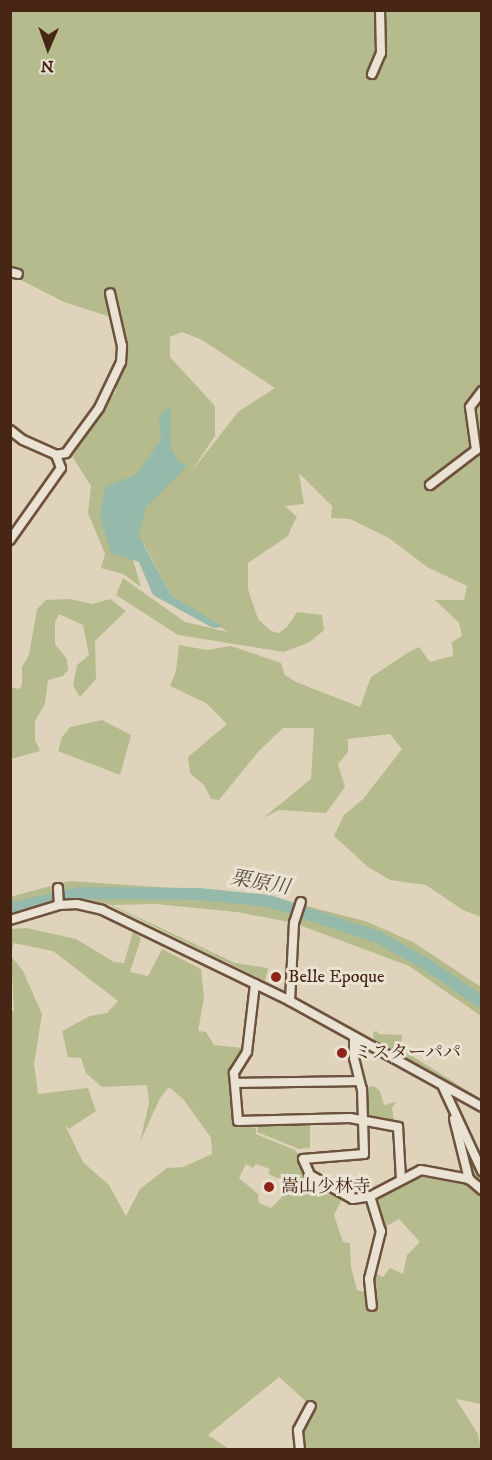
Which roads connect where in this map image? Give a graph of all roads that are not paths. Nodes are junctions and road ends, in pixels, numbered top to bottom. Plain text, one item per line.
1 (381, 10) edge
2 (372, 74) dead end
3 (110, 293) dead end
4 (482, 392) edge
5 (10, 430) edge
6 (56, 455) junction
7 (430, 485) dead end
8 (10, 540) edge
9 (58, 888) dead end
10 (59, 902) junction
11 (301, 902) dead end
12 (10, 920) edge
13 (255, 984) junction
14 (290, 1001) junction
15 (354, 1037) junction
16 (359, 1081) junction
17 (235, 1083) junction
18 (444, 1087) junction
19 (482, 1107) edge
20 (453, 1113) junction
21 (363, 1119) junction
22 (482, 1171) edge
23 (401, 1179) junction
24 (469, 1179) junction
25 (482, 1190) edge
26 (370, 1196) junction
27 (372, 1306) dead end
28 (312, 1406) dead end
29 (300, 1449) edge

1 - 2 street
3 - 6 street
4 - 7 street
5 - 6 street
6 - 8 street
9 - 10 street
10 - 12 street
10 - 13 street
11 - 14 street
13 - 14 street
13 - 17 street
14 - 15 street
15 - 16 street
15 - 18 street
16 - 17 street
16 - 21 street
17 - 21 street
18 - 19 street
18 - 20 street
20 - 22 street
20 - 24 street
21 - 23 street
21 - 26 street
23 - 24 street
23 - 26 street
24 - 25 street
26 - 27 street
28 - 29 street

